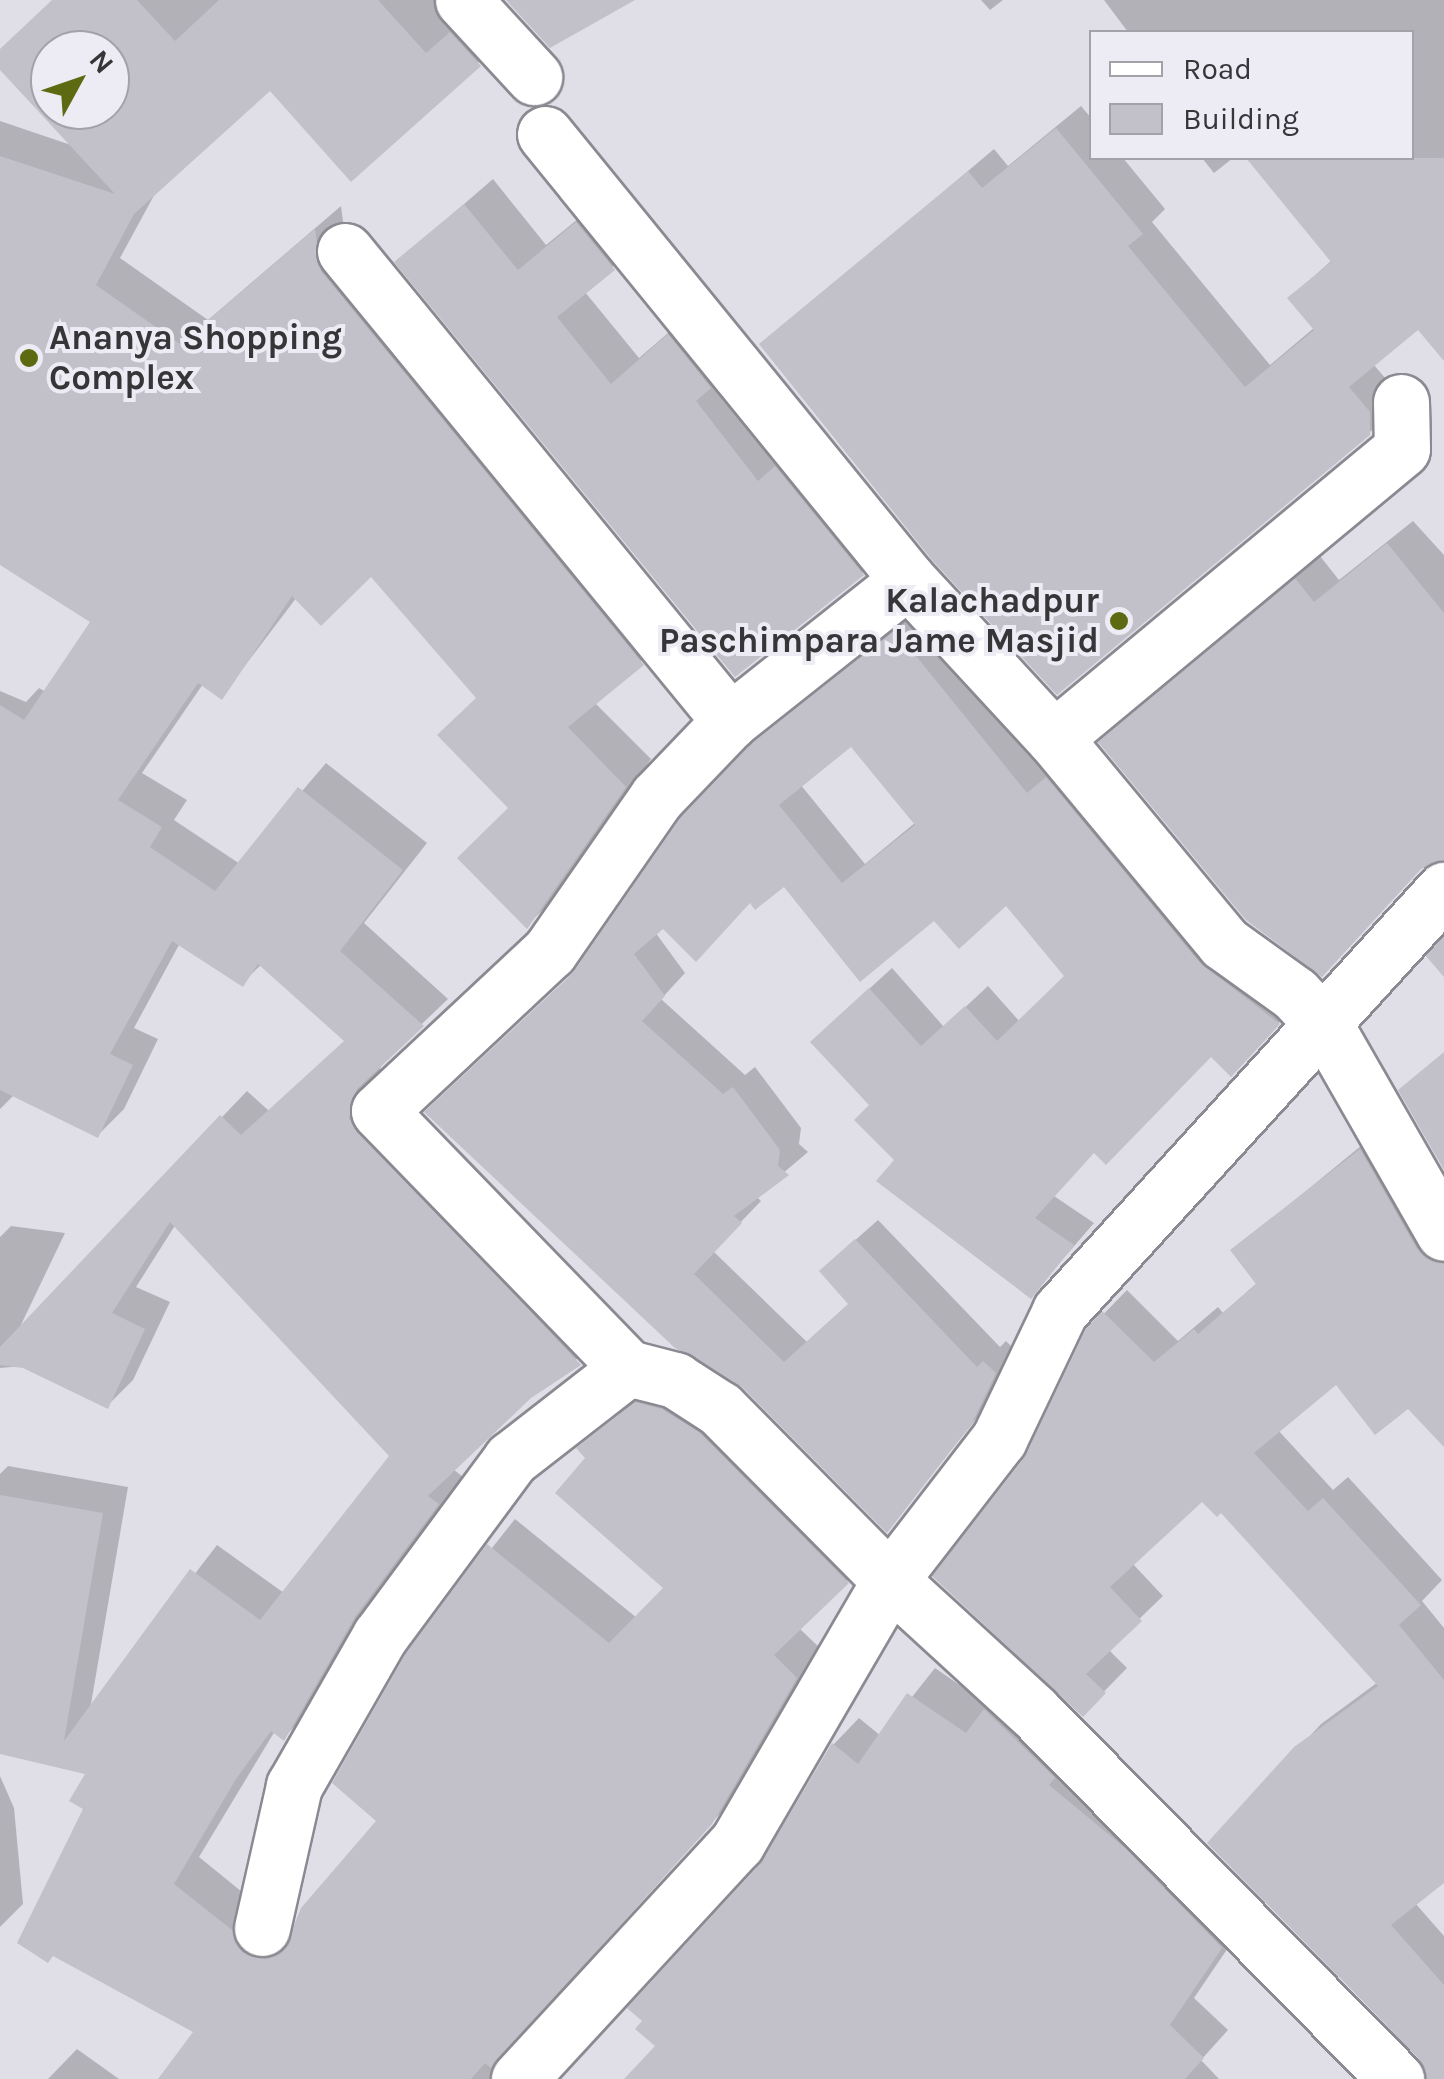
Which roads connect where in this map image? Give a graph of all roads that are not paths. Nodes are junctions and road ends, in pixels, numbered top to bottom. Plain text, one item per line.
1 (464, 0) edge
2 (534, 77) dead end
3 (546, 134) dead end
4 (345, 251) dead end
5 (1401, 402) dead end
6 (908, 580) junction
7 (730, 721) junction
8 (1054, 738) junction
9 (1444, 890) edge
10 (1326, 1027) junction
11 (1444, 1233) edge
12 (628, 1368) junction
13 (890, 1580) junction
14 (262, 1928) dead end
15 (519, 2079) edge
16 (1396, 2079) edge

1 - 2 street
3 - 6 street
4 - 7 street
5 - 8 street
6 - 7 street
6 - 8 street
7 - 12 street
8 - 10 street
9 - 10 street
10 - 11 street
10 - 13 street
12 - 13 street
12 - 14 street
13 - 15 street
13 - 16 street

